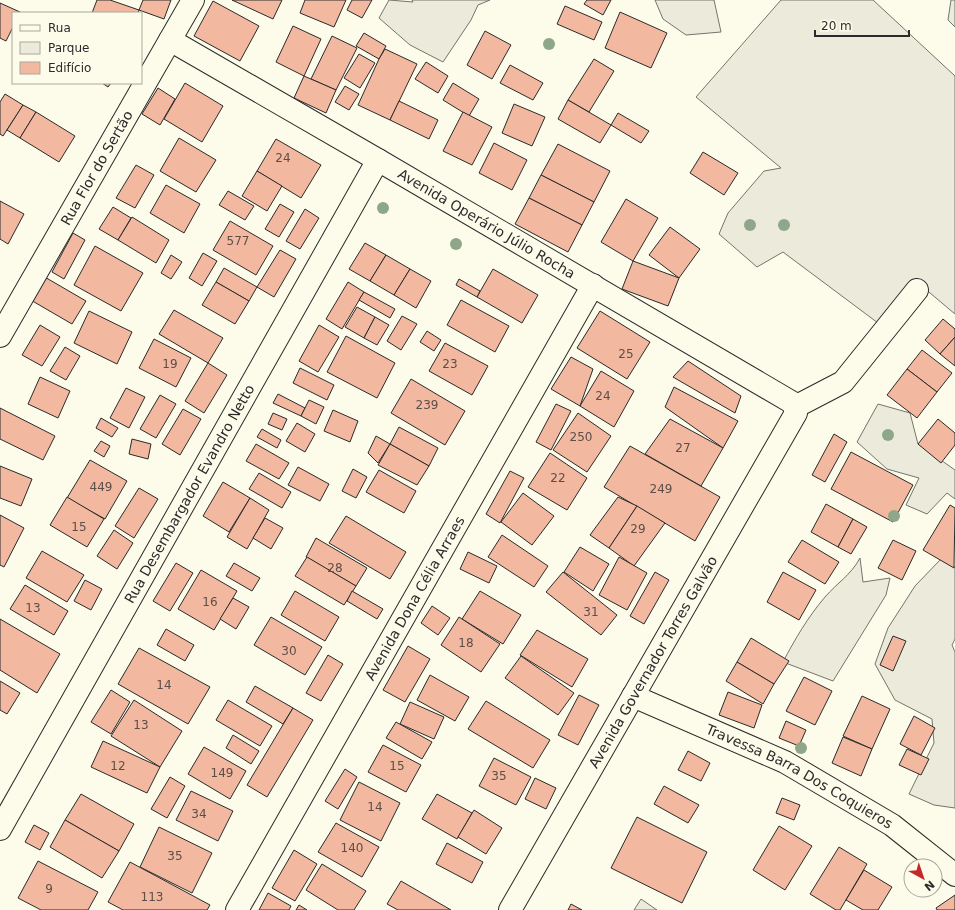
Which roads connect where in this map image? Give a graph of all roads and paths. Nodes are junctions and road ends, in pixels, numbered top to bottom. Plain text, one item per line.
1 (194, 0) edge
2 (170, 40) junction
3 (378, 160) junction
4 (593, 285) junction
5 (917, 290) dead end
6 (0, 336) edge
7 (796, 410) junction
8 (633, 696) junction
9 (0, 828) edge
10 (951, 870) edge
11 (237, 910) edge
12 (510, 910) edge

1 - 2 street, Rua Flor do Sertão
2 - 3 street, Avenida Operário Júlio Rocha
2 - 6 street, Rua Flor do Sertão
3 - 4 street, Avenida Operário Júlio Rocha
3 - 9 street, Rua Desembargador Evandro Netto
4 - 7 street, Avenida Operário Júlio Rocha
4 - 11 street, Avenida Dona Célia Arraes
5 - 7 street
7 - 8 street, Avenida Governador Torres Galvão
8 - 10 street, Travessa Barra Dos Coquieros
8 - 12 street, Avenida Governador Torres Galvão

